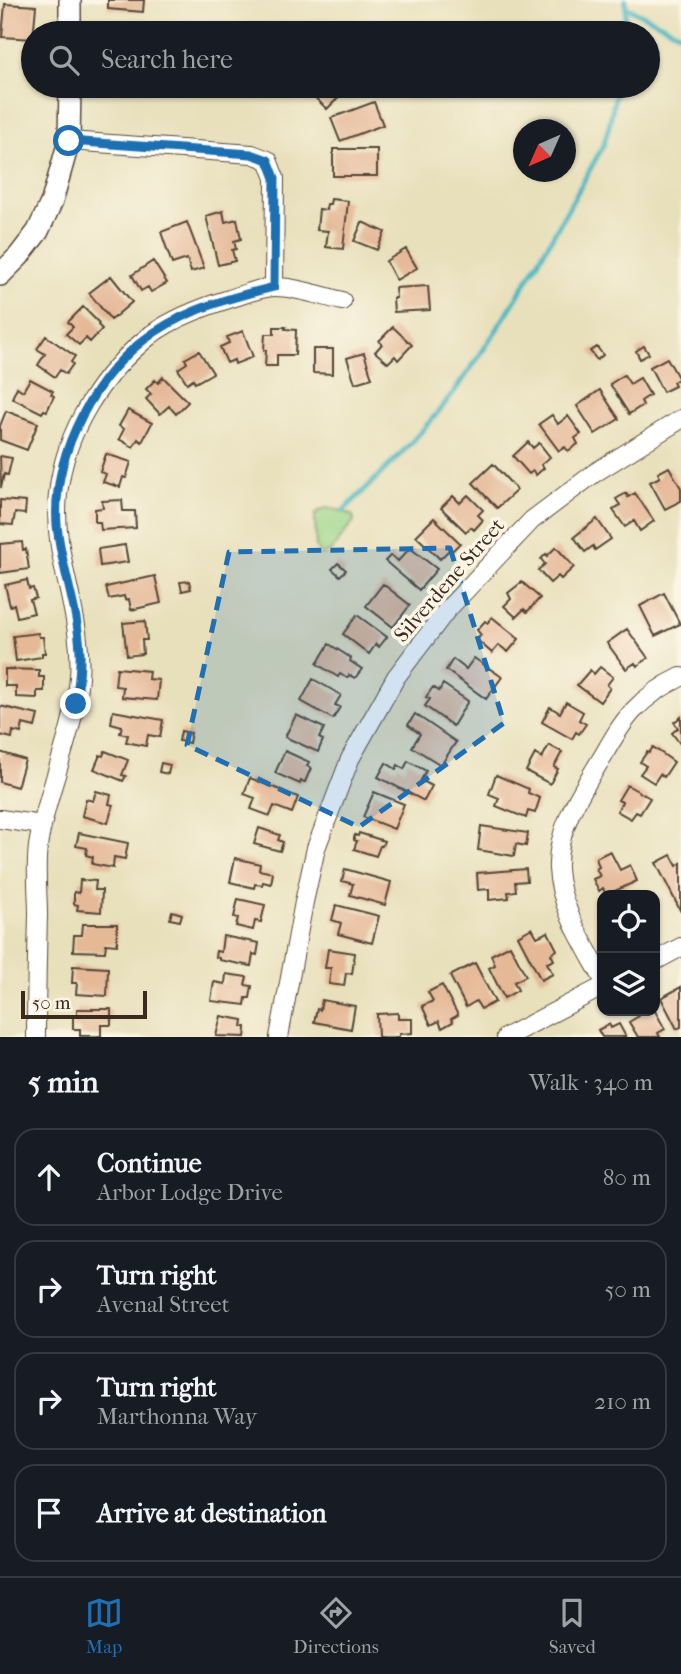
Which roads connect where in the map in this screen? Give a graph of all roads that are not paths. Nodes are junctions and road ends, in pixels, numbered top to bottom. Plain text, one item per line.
1 (70, 0) edge
2 (70, 21) edge
3 (70, 98) edge
4 (69, 141) junction
5 (0, 275) edge
6 (274, 287) junction
7 (342, 301) dead end
8 (681, 419) edge
9 (681, 677) edge
10 (0, 819) edge
11 (42, 825) junction
12 (681, 947) edge
13 (660, 958) edge
14 (597, 967) edge
15 (597, 990) edge
16 (36, 1037) edge
17 (279, 1037) edge
18 (506, 1037) edge

1 - 2 street
3 - 4 street
4 - 5 street
4 - 6 street
6 - 7 street
6 - 11 street
8 - 17 street, Silverdene Street
9 - 14 street
10 - 11 street
11 - 16 street
12 - 13 street
15 - 18 street

